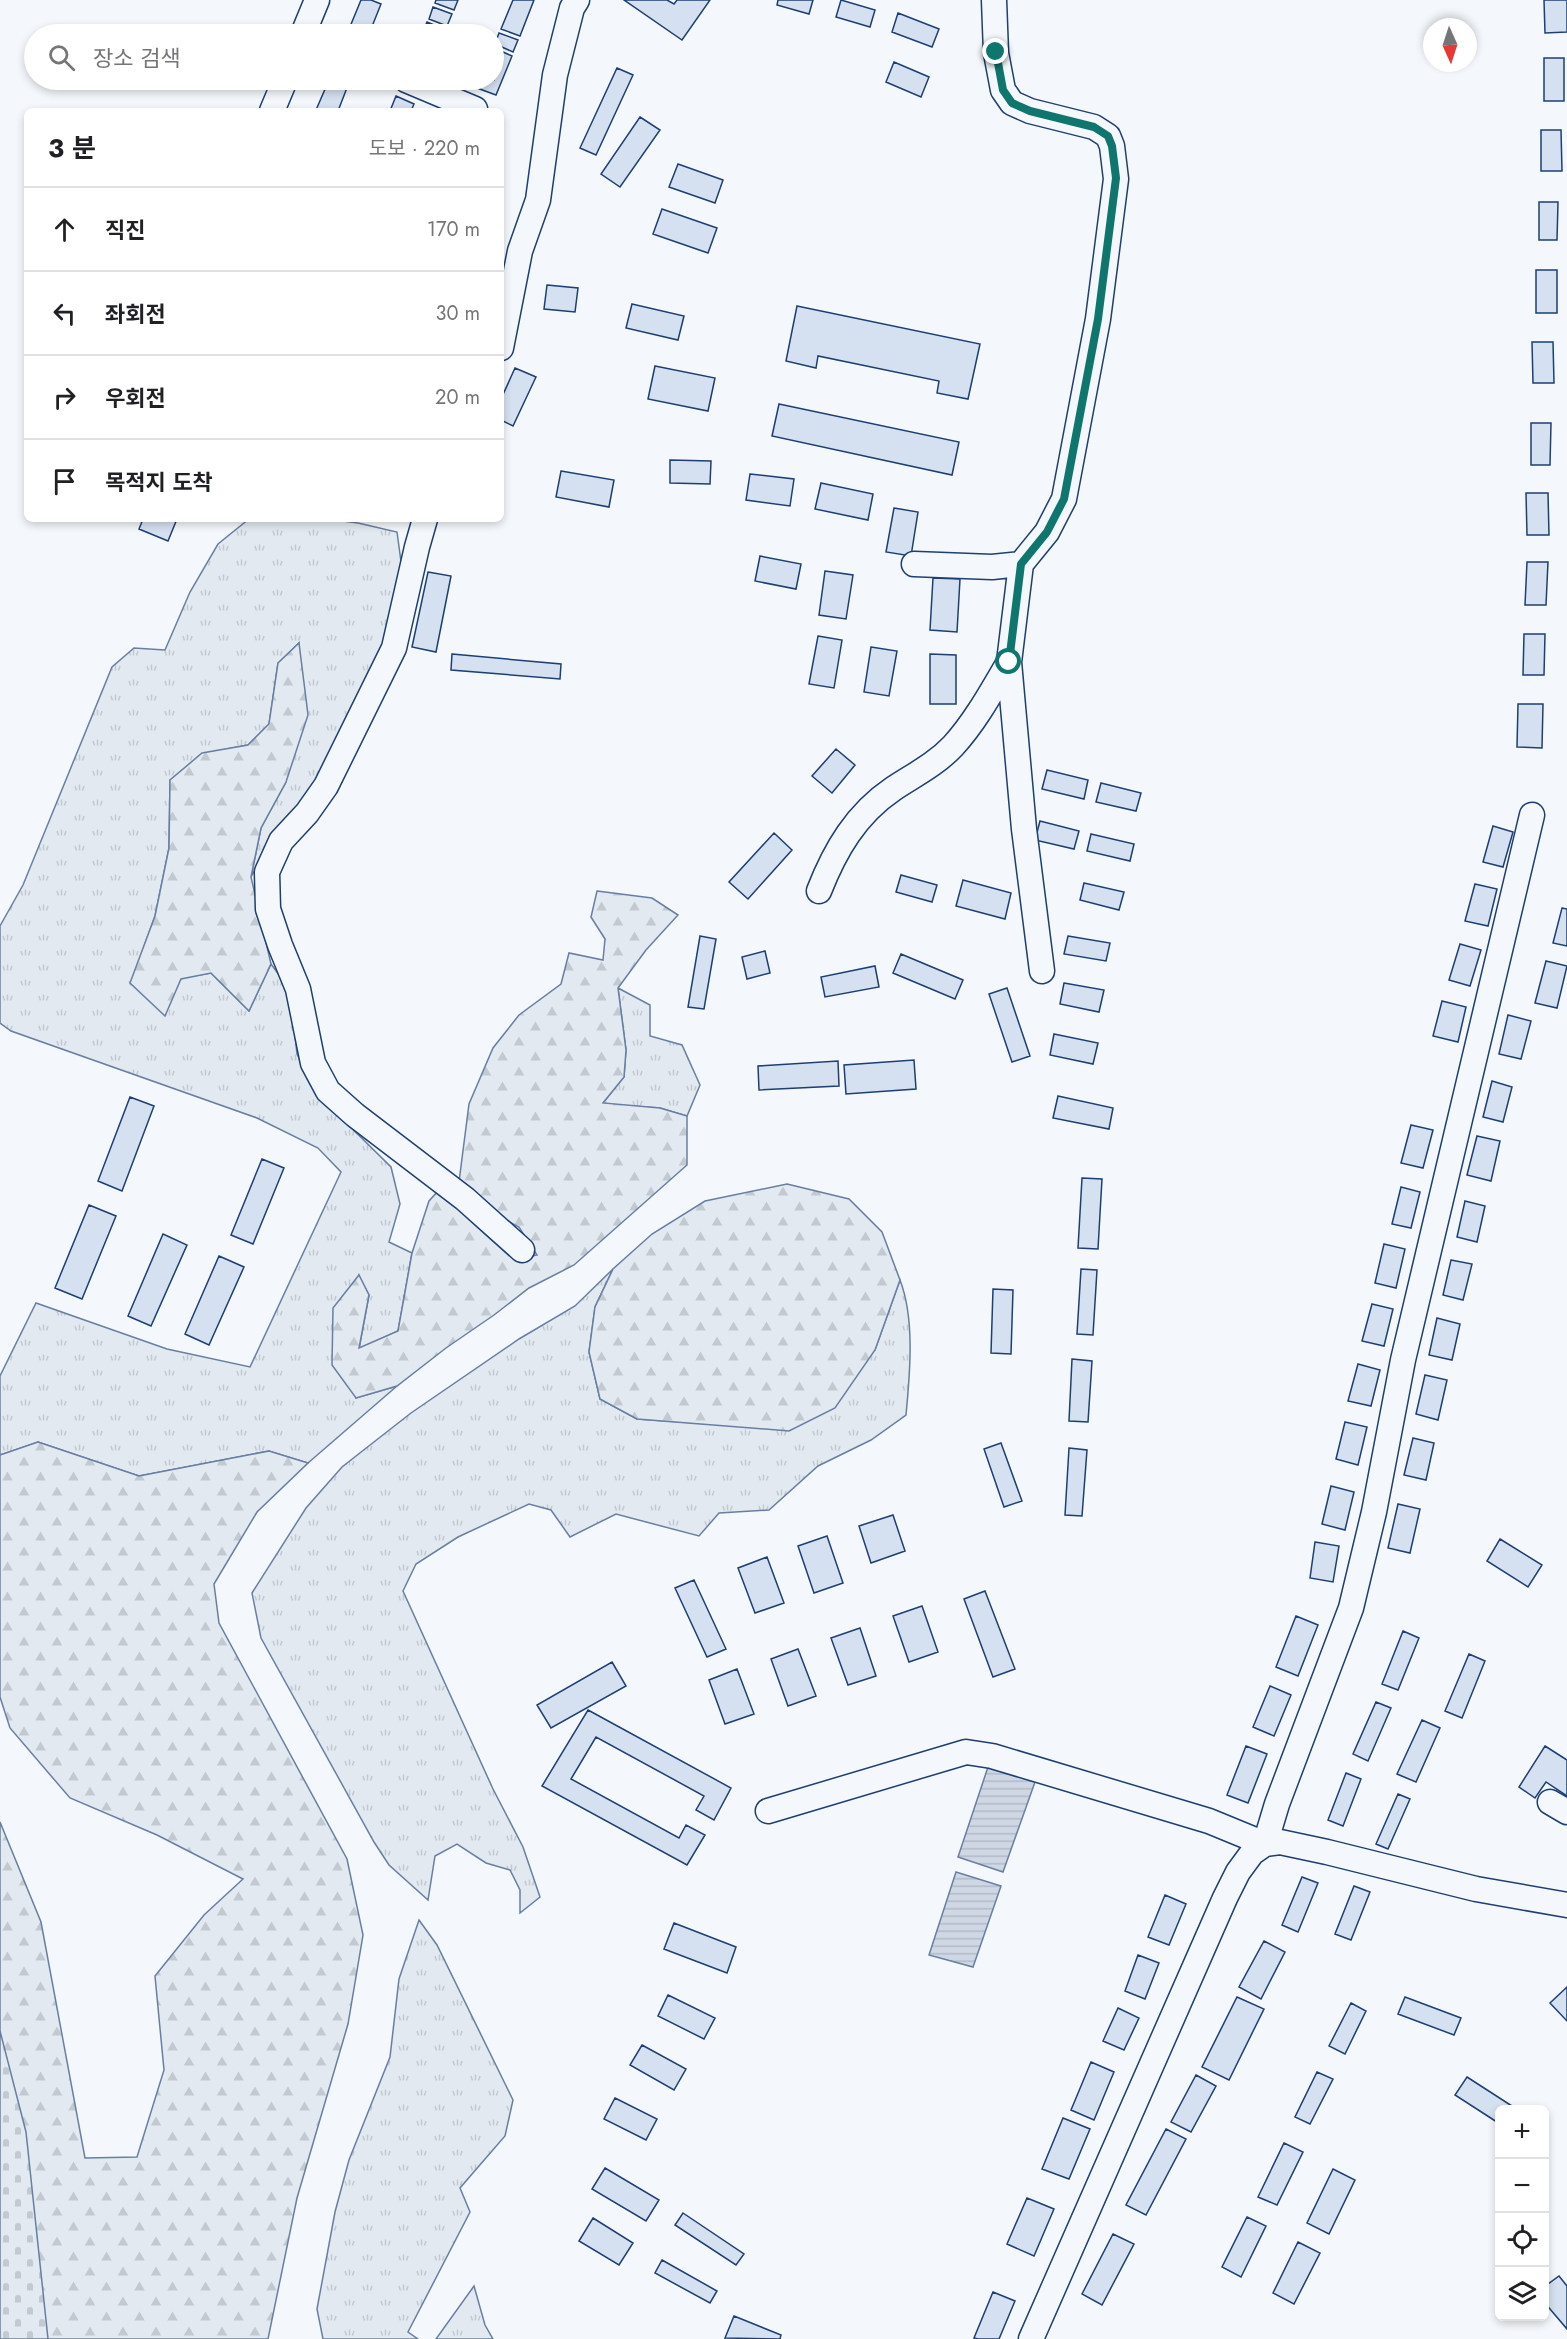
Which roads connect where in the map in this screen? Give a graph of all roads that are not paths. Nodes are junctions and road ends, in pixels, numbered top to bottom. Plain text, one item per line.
1 (317, 0) edge
2 (577, 0) edge
3 (994, 0) edge
4 (307, 24) edge
5 (281, 90) edge
6 (430, 90) edge
7 (273, 108) edge
8 (473, 108) edge
9 (504, 333) edge
10 (424, 522) edge
11 (914, 564) dead end
12 (1021, 564) junction
13 (1009, 662) junction
14 (1532, 815) dead end
15 (819, 891) dead end
16 (1042, 971) dead end
17 (522, 1250) dead end
18 (768, 1811) dead end
19 (1265, 1844) junction
20 (1567, 1905) edge
21 (1030, 2339) edge

1 - 4 street
2 - 9 street
3 - 12 street
5 - 7 street
6 - 8 street
10 - 17 street
11 - 12 street
12 - 13 street
13 - 15 street
13 - 16 street
14 - 19 street
18 - 19 street
19 - 20 street
19 - 21 street

